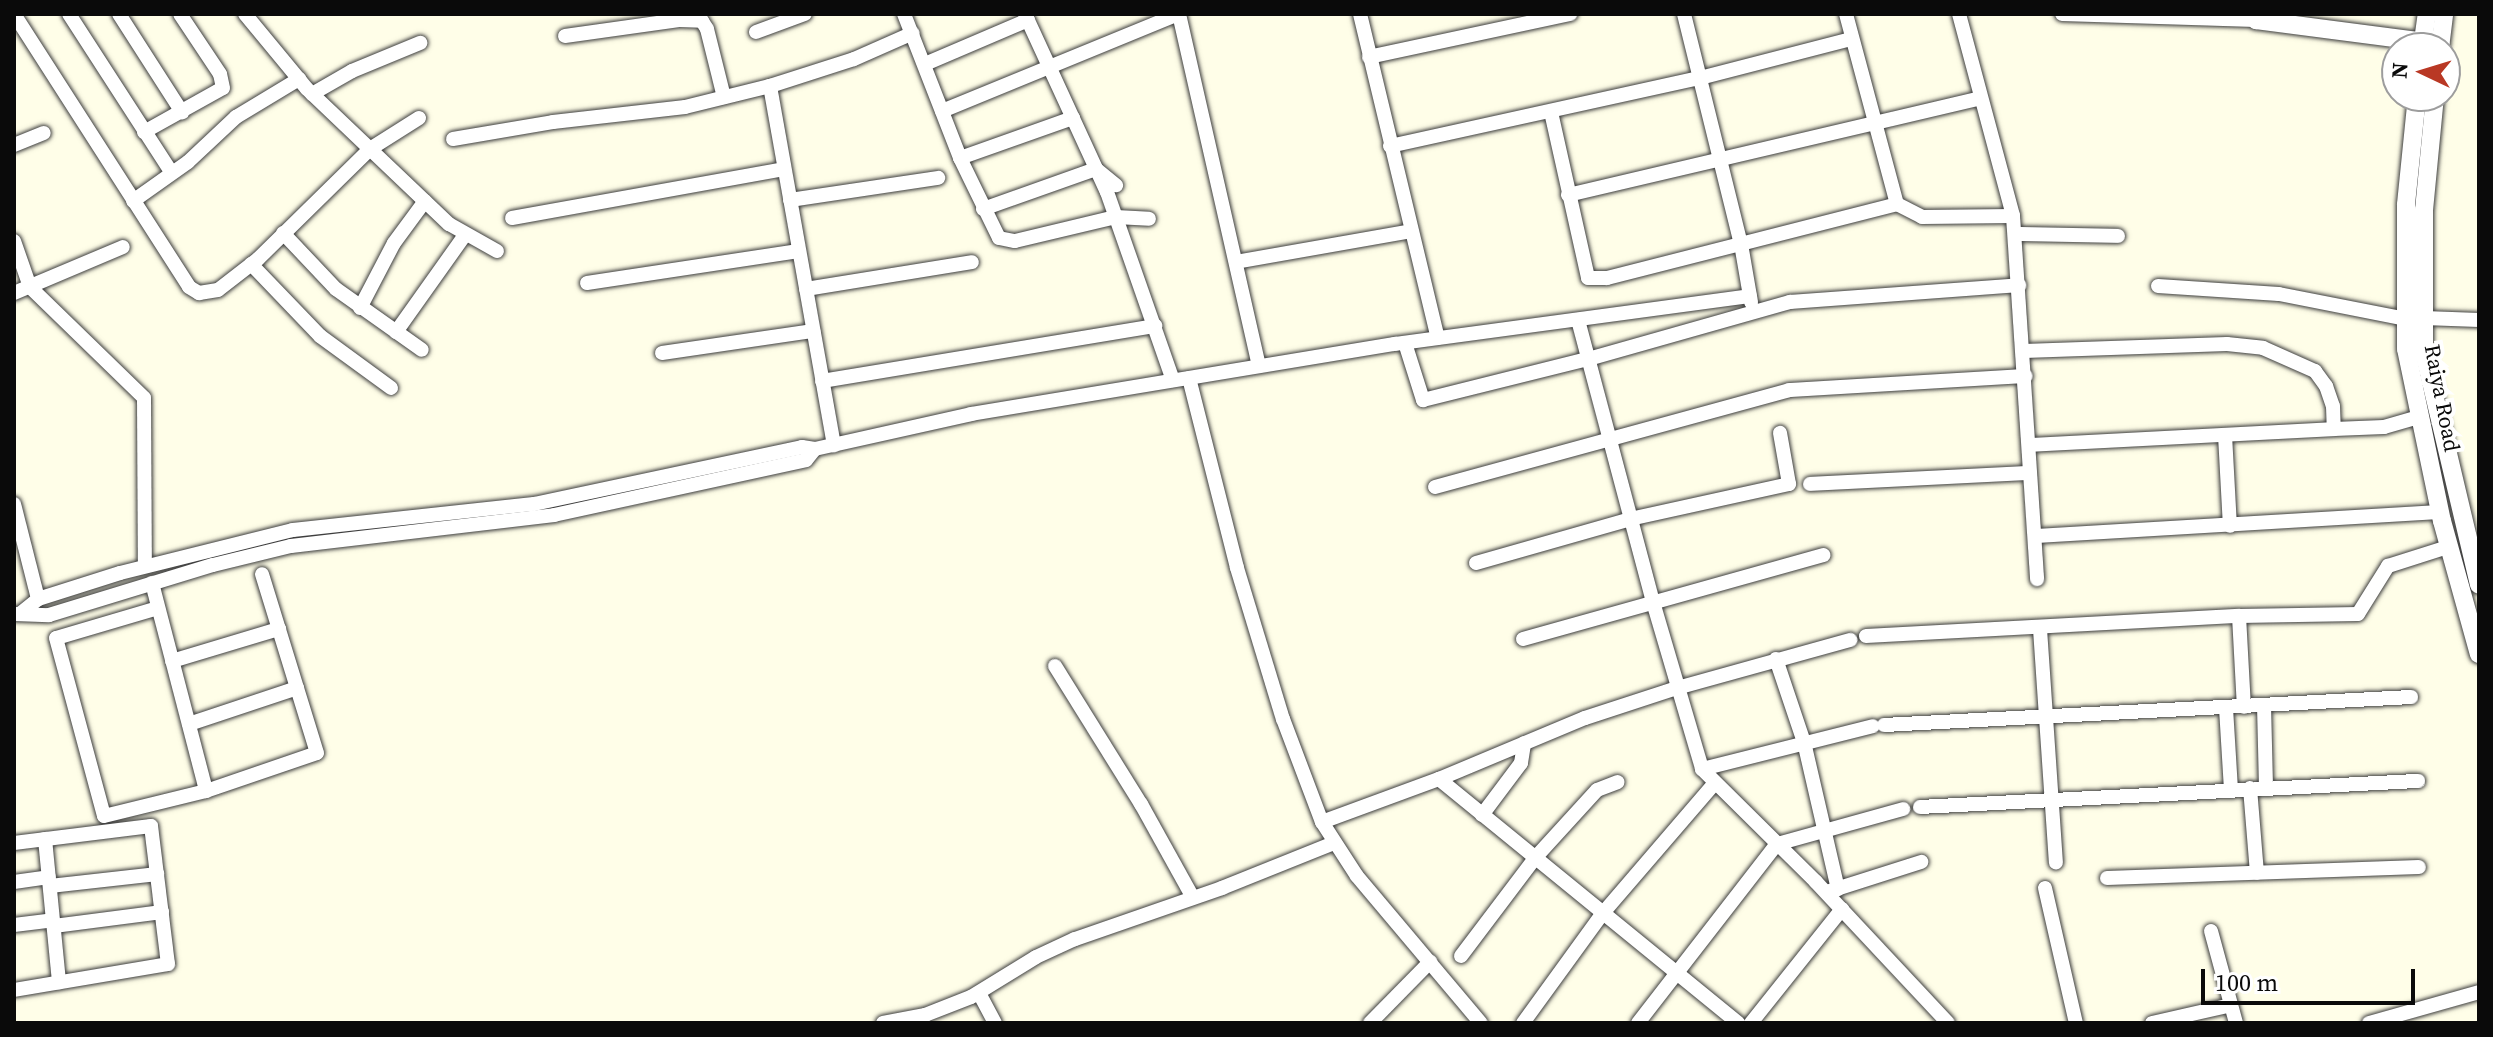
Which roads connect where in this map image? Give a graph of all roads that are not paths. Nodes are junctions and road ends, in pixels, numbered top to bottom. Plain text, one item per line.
1 (14, 14) edge
2 (69, 14) edge
3 (119, 14) edge
4 (180, 14) edge
5 (805, 14) edge
6 (1360, 14) edge
7 (1570, 14) edge
8 (1684, 14) edge
9 (1846, 14) edge
10 (1959, 14) edge
11 (2062, 14) edge
12 (248, 15) edge
13 (1027, 17) edge
14 (2255, 17) edge
15 (1525, 19) edge
16 (911, 20) edge
17 (2329, 21) edge
18 (756, 32) dead end
19 (2381, 33) edge
20 (565, 36) dead end
21 (1851, 39) junction
22 (420, 43) dead end
23 (1369, 57) junction
24 (925, 64) junction
25 (1050, 68) junction
26 (1700, 78) junction
27 (299, 79) junction
28 (770, 86) junction
29 (312, 94) junction
30 (724, 97) junction
31 (1981, 98) junction
32 (942, 111) junction
33 (182, 112) junction
34 (1551, 112) junction
35 (2415, 112) edge
36 (2433, 112) edge
37 (419, 118) dead end
38 (1073, 118) junction
39 (1874, 124) junction
40 (144, 132) junction
41 (44, 133) dead end
42 (453, 139) dead end
43 (14, 145) edge
44 (1390, 146) junction
45 (370, 149) junction
46 (960, 158) junction
47 (1720, 162) junction
48 (784, 169) junction
49 (1096, 169) junction
50 (172, 173) junction
51 (938, 178) dead end
52 (1116, 185) dead end
53 (1568, 195) junction
54 (790, 200) junction
55 (133, 201) junction
56 (425, 201) junction
57 (1897, 204) junction
58 (983, 209) junction
59 (2013, 216) junction
60 (1116, 217) junction
61 (512, 218) dead end
62 (1149, 219) dead end
63 (1411, 231) junction
64 (283, 233) junction
65 (2015, 234) junction
66 (465, 235) junction
67 (2118, 236) dead end
68 (14, 241) edge
69 (1741, 244) junction
70 (123, 247) dead end
71 (497, 251) dead end
72 (799, 251) junction
73 (972, 262) dead end
74 (1236, 262) junction
75 (251, 264) junction
76 (587, 283) dead end
77 (2019, 285) junction
78 (2158, 286) dead end
79 (30, 287) junction
80 (806, 289) junction
81 (14, 293) edge
82 (199, 293) junction
83 (1751, 303) junction
84 (210, 305) dead end
85 (360, 308) junction
86 (2415, 318) junction
87 (1578, 320) junction
88 (2479, 320) edge
89 (1155, 326) junction
90 (813, 331) junction
91 (396, 332) junction
92 (1438, 338) junction
93 (1405, 343) junction
94 (422, 350) dead end
95 (2024, 351) junction
96 (662, 353) dead end
97 (1588, 359) junction
98 (1259, 366) junction
99 (2026, 376) junction
100 (1189, 378) junction
101 (1173, 380) junction
102 (822, 381) junction
103 (391, 388) dead end
104 (2419, 417) junction
105 (2334, 429) junction
106 (1780, 433) dead end
107 (2225, 435) junction
108 (1608, 438) junction
109 (834, 445) junction
110 (2029, 445) junction
111 (815, 449) junction
112 (2030, 473) junction
113 (1810, 484) dead end
114 (1435, 487) dead end
115 (14, 504) edge
116 (2440, 512) junction
117 (1630, 519) junction
118 (2230, 526) junction
119 (2035, 536) junction
120 (2448, 547) junction
121 (1823, 555) dead end
122 (1476, 563) dead end
123 (145, 566) junction
124 (262, 574) dead end
125 (2037, 579) dead end
126 (152, 583) junction
127 (2479, 585) edge
128 (38, 599) junction
129 (1653, 602) junction
130 (85, 603) junction
131 (158, 608) junction
132 (17, 613) edge
133 (2239, 616) junction
134 (2475, 626) edge
135 (92, 628) junction
136 (279, 629) junction
137 (2040, 629) junction
138 (1866, 636) dead end
139 (1523, 639) dead end
140 (1850, 640) dead end
141 (2479, 654) edge
142 (1776, 659) junction
143 (172, 661) junction
144 (1055, 666) dead end
145 (297, 688) junction
146 (1677, 688) junction
147 (2411, 697) dead end
148 (2264, 705) junction
149 (2244, 707) junction
150 (2226, 708) junction
151 (2044, 719) junction
152 (189, 724) junction
153 (1804, 742) junction
154 (1524, 743) junction
155 (1702, 769) junction
156 (1439, 779) junction
157 (2418, 781) dead end
158 (1618, 782) dead end
159 (1714, 784) junction
160 (2266, 787) junction
161 (2250, 788) junction
162 (2231, 789) junction
163 (206, 791) junction
164 (2053, 802) junction
165 (1920, 807) dead end
166 (1903, 809) dead end
167 (1482, 815) junction
168 (1322, 822) junction
169 (1826, 831) junction
170 (45, 839) junction
171 (14, 843) edge
172 (1334, 843) junction
173 (1777, 844) junction
174 (1535, 858) junction
175 (1921, 862) dead end
176 (2056, 862) dead end
177 (2419, 867) dead end
178 (2257, 873) junction
179 (157, 874) junction
180 (2107, 878) dead end
181 (14, 882) edge
182 (49, 882) junction
183 (2045, 888) dead end
184 (1832, 891) junction
185 (1193, 898) junction
186 (1842, 909) junction
187 (162, 912) junction
188 (1603, 913) junction
189 (53, 923) junction
190 (14, 925) edge
191 (2211, 931) dead end
192 (1461, 956) dead end
193 (1430, 962) junction
194 (1676, 972) junction
195 (59, 982) junction
196 (14, 990) edge
197 (2479, 992) edge
198 (979, 993) junction
199 (2231, 1005) junction
200 (883, 1023) edge
201 (995, 1023) edge
202 (1370, 1023) edge
203 (1481, 1023) edge
204 (1523, 1023) edge
205 (1638, 1023) edge
206 (1738, 1023) edge
207 (1751, 1023) edge
208 (1948, 1023) edge
209 (2076, 1023) edge
210 (2152, 1023) edge
211 (2236, 1023) edge
212 (2369, 1023) edge

1 - 55 street
2 - 40 street
3 - 33 street
4 - 33 street
5 - 18 street
6 - 23 street
7 - 15 street
8 - 26 street
9 - 21 street
10 - 31 street
11 - 14 street
12 - 27 street
13 - 24 street
13 - 25 street
14 - 17 street
15 - 23 street
16 - 24 street
16 - 28 street
17 - 19 street
20 - 30 street
21 - 26 street
21 - 39 street
22 - 29 street
23 - 44 street
24 - 32 street
25 - 32 street
25 - 38 street
25 - 74 street
26 - 34 street
26 - 47 street
27 - 29 street
27 - 50 street
28 - 30 street
28 - 48 street
29 - 45 street
30 - 42 street
31 - 39 street
31 - 59 street
32 - 46 street
33 - 40 street
34 - 44 street
34 - 53 street
35 - 86 street, Raiya Road
36 - 86 street, Raiya Road
37 - 45 street
38 - 46 street
38 - 49 street
39 - 47 street
39 - 57 street
40 - 50 street
41 - 43 street
44 - 63 street
45 - 56 street
45 - 64 street
46 - 58 street
47 - 53 street
47 - 69 street
48 - 54 street
48 - 61 street
49 - 52 street
49 - 58 street
49 - 60 street
50 - 55 street
51 - 54 street
53 - 69 street
54 - 72 street
55 - 82 street
56 - 66 street
56 - 85 street
57 - 59 street
57 - 69 street
58 - 60 street
59 - 65 street
60 - 62 street
60 - 89 street
63 - 74 street
63 - 92 street
64 - 75 street
64 - 85 street
65 - 67 street
65 - 77 street
66 - 71 street
66 - 91 street
68 - 79 street
69 - 83 street
70 - 79 street
72 - 76 street
72 - 80 street
73 - 80 street
74 - 98 street
75 - 82 street
75 - 103 street
77 - 83 street
77 - 95 street
78 - 86 street
79 - 81 street
79 - 123 street
80 - 90 street
82 - 84 street
83 - 87 street
83 - 97 street
85 - 91 street
86 - 88 street
86 - 104 street, Raiya Road
86 - 127 street, Raiya Road
87 - 92 street
87 - 97 street
89 - 101 street
89 - 102 street
90 - 96 street
90 - 102 street
91 - 94 street
92 - 93 street
93 - 97 street
93 - 98 street
95 - 99 street
95 - 105 street
97 - 108 street
98 - 100 street
99 - 108 street
99 - 110 street
100 - 101 street
100 - 168 street
101 - 109 street
102 - 109 street
104 - 105 street
104 - 116 street, Raiya Road
105 - 107 street
106 - 117 street
107 - 110 street
107 - 118 street
108 - 114 street
108 - 117 street
109 - 111 street
110 - 112 street
111 - 123 street
111 - 126 street
112 - 113 street
112 - 119 street
115 - 128 street
116 - 118 street
116 - 120 street, Raiya Road
117 - 122 street
117 - 129 street
118 - 119 street
119 - 125 street
120 - 133 street
120 - 134 street, Raiya Road
121 - 129 street
123 - 128 street
124 - 136 street
126 - 130 street
126 - 131 street
128 - 132 street
129 - 139 street
129 - 146 street
130 - 132 street
130 - 135 street
131 - 135 street
131 - 143 street
133 - 137 street
133 - 149 street
134 - 141 street, Raiya Road
135 - 163 street
136 - 143 street
136 - 145 street
137 - 138 street
137 - 151 street
140 - 142 street
142 - 146 street
142 - 153 street
143 - 152 street
144 - 185 street
145 - 152 street
145 - 163 street
146 - 154 street
146 - 155 street
147 - 148 street
148 - 149 street
148 - 160 street
149 - 150 street
150 - 151 street
150 - 162 street
151 - 153 street
151 - 164 street
152 - 163 street
153 - 155 street
153 - 169 street
154 - 156 street
154 - 167 street
155 - 159 street
156 - 167 street
156 - 168 street
157 - 160 street
158 - 174 street
159 - 173 street
159 - 188 street
160 - 161 street
161 - 162 street
161 - 178 street
162 - 164 street
164 - 165 street
164 - 176 street
166 - 169 street
167 - 174 street
168 - 172 street
169 - 173 street
169 - 184 street
170 - 171 street
170 - 179 street
170 - 182 street
172 - 185 street
172 - 193 street
173 - 184 street
173 - 194 street
174 - 188 street
174 - 192 street
175 - 184 street
177 - 178 street
178 - 180 street
179 - 182 street
179 - 187 street
181 - 182 street
182 - 189 street
183 - 209 street
184 - 186 street
185 - 198 street
186 - 207 street
186 - 208 street
187 - 189 street
187 - 195 street
188 - 194 street
188 - 204 street
189 - 190 street
189 - 195 street
191 - 199 street
193 - 202 street
193 - 203 street
194 - 205 street
194 - 206 street
195 - 196 street
197 - 212 street
198 - 200 street
198 - 201 street
199 - 210 street
199 - 211 street

